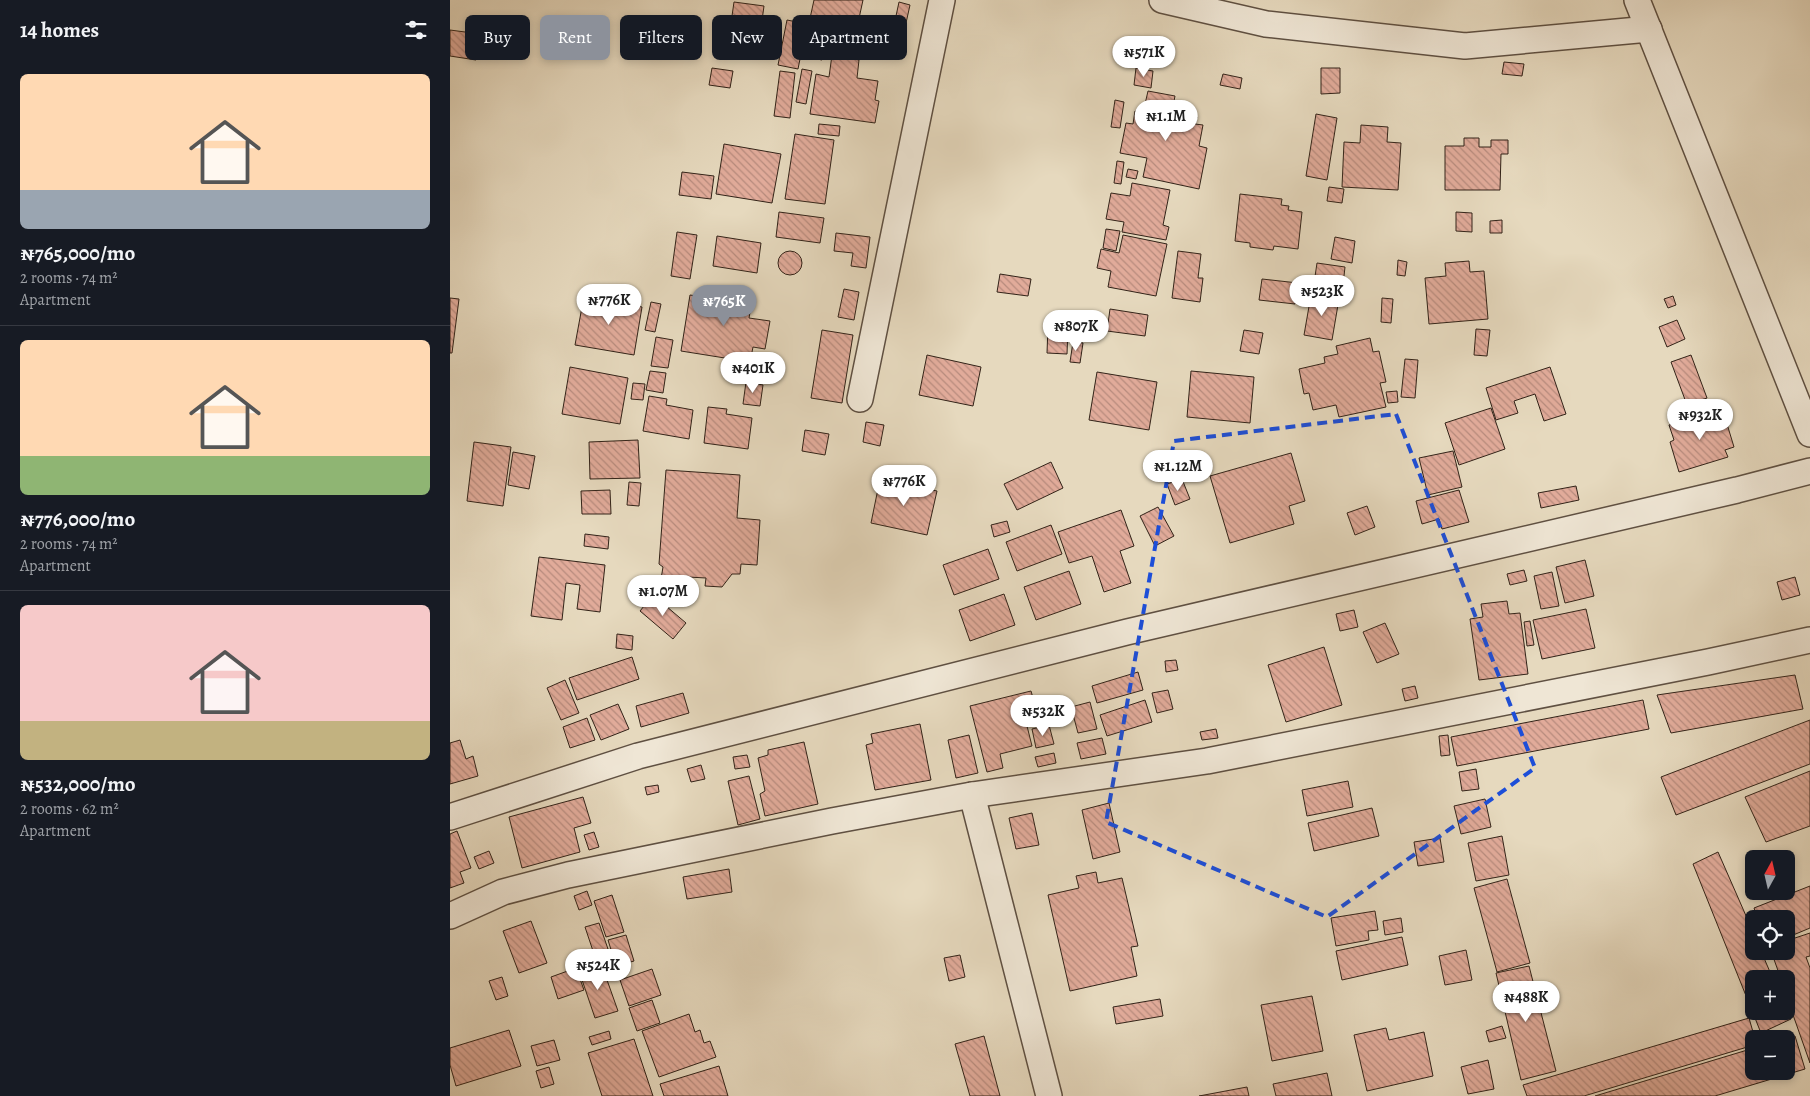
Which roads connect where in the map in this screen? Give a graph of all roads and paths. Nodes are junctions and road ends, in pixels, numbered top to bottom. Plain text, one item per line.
1 (942, 0) edge
2 (1162, 0) edge
3 (1637, 0) edge
4 (1648, 29) junction
5 (860, 399) dead end
6 (1810, 434) edge
7 (1810, 471) edge
8 (1810, 640) edge
9 (972, 795) junction
10 (450, 816) edge
11 (450, 916) edge
12 (1049, 1096) edge

1 - 5 street
2 - 4 street
3 - 4 street
4 - 6 street
7 - 10 street
8 - 9 street
9 - 11 street
9 - 12 street

